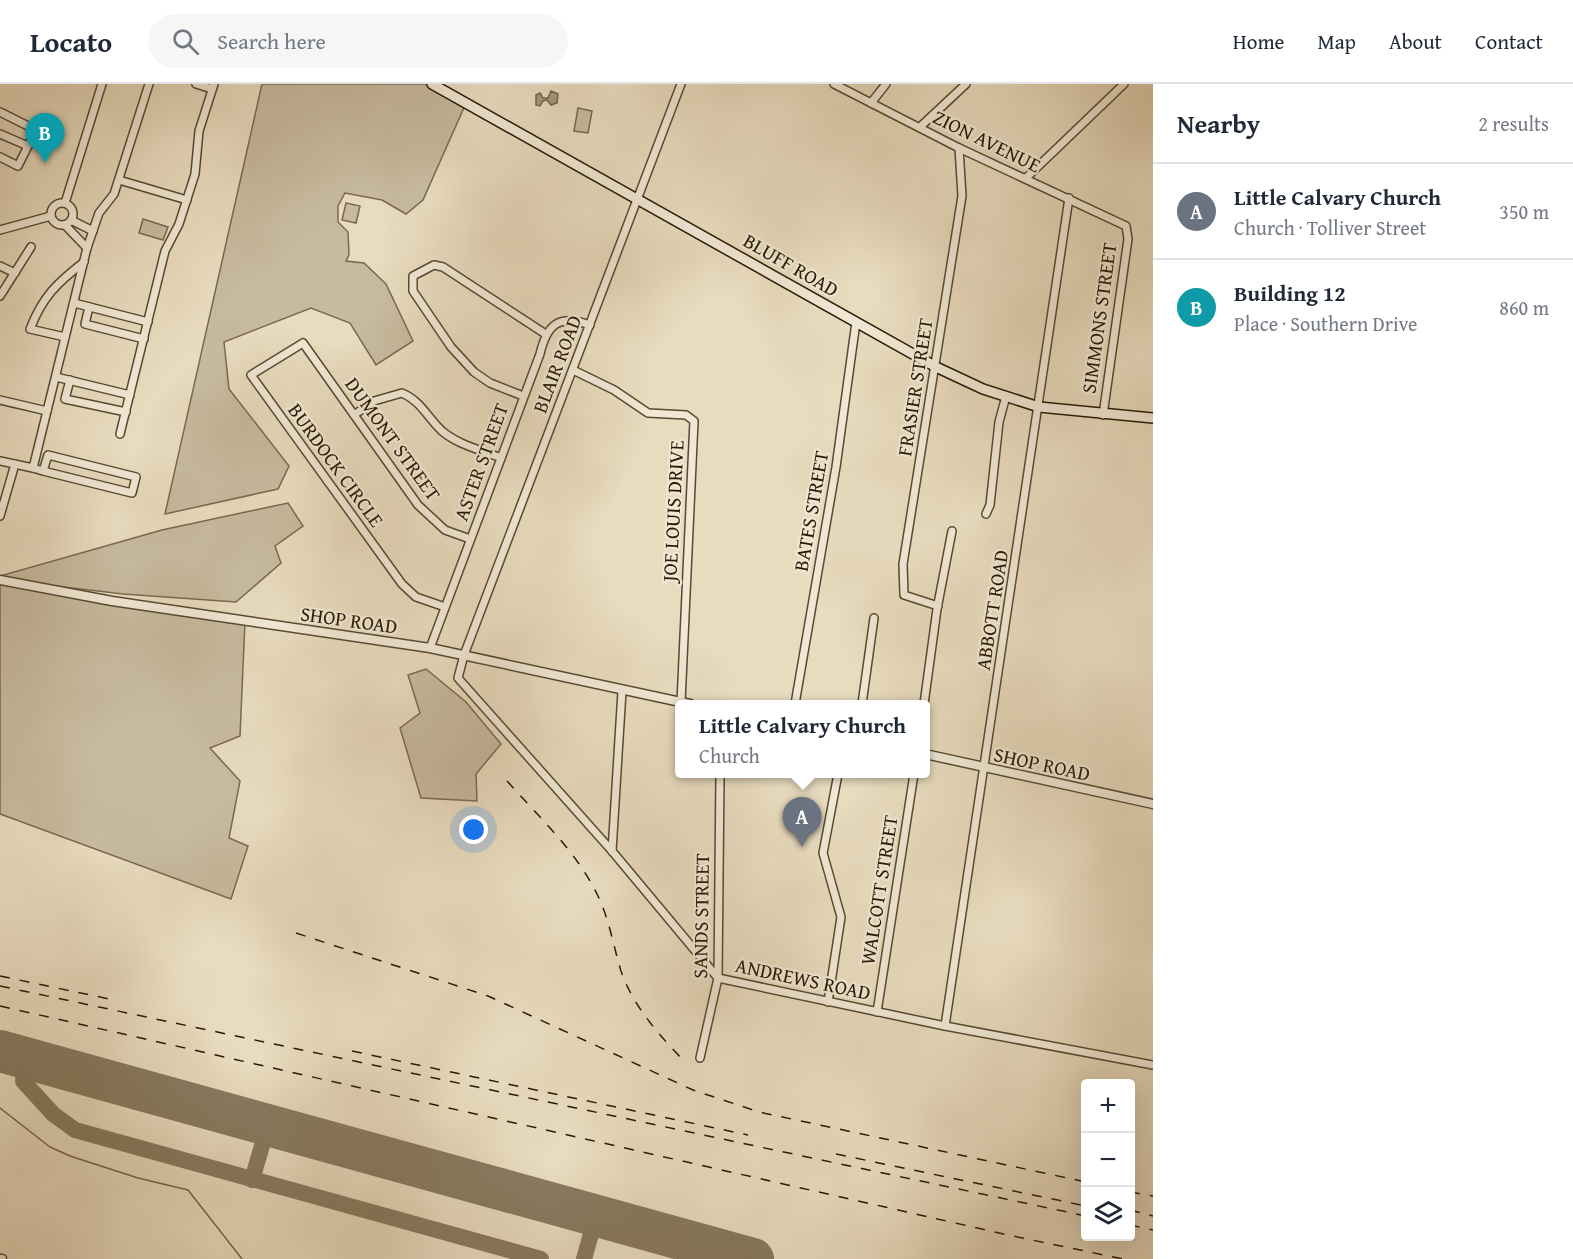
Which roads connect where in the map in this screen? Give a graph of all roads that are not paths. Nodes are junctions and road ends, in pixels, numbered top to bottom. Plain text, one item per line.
1 (102, 84) edge
2 (149, 84) edge
3 (196, 84) edge
4 (432, 84) edge
5 (681, 84) edge
6 (834, 84) edge
7 (886, 84) edge
8 (966, 84) edge
9 (1124, 84) edge
10 (213, 87) edge
11 (871, 103) junction
12 (0, 112) edge
13 (920, 127) junction
14 (0, 134) edge
15 (28, 147) junction
16 (959, 148) junction
17 (0, 157) edge
18 (1026, 178) junction
19 (119, 180) junction
20 (638, 198) junction
21 (1070, 198) junction
22 (187, 200) junction
23 (65, 203) junction
24 (51, 216) junction
25 (68, 223) junction
26 (1126, 226) joint
27 (0, 230) edge
28 (93, 231) junction
29 (31, 247) dead end
30 (87, 248) junction
31 (84, 262) junction
32 (0, 266) edge
33 (15, 273) junction
34 (0, 297) edge
35 (74, 303) junction
36 (89, 307) junction
37 (148, 322) junction
38 (856, 322) junction
39 (590, 325) junction
40 (544, 333) junction
41 (65, 337) junction
42 (144, 339) junction
43 (303, 343) joint
44 (936, 367) junction
45 (573, 370) junction
46 (56, 377) junction
47 (70, 380) junction
48 (130, 394) junction
49 (523, 396) junction
50 (1006, 396) junction
51 (0, 400) edge
52 (1039, 407) junction
53 (47, 411) junction
54 (126, 412) junction
55 (354, 415) junction
56 (1103, 415) junction
57 (1153, 418) edge
58 (120, 434) dead end
59 (501, 458) junction
60 (0, 461) edge
61 (15, 464) junction
62 (33, 468) junction
63 (43, 471) junction
64 (986, 514) dead end
65 (0, 516) edge
66 (952, 531) dead end
67 (470, 539) junction
68 (0, 580) edge
69 (938, 606) junction
70 (445, 607) junction
71 (874, 618) dead end
72 (430, 648) junction
73 (464, 655) junction
74 (622, 691) junction
75 (685, 700) edge
76 (796, 700) edge
77 (863, 700) edge
78 (925, 700) edge
79 (675, 701) edge
80 (930, 755) edge
81 (984, 769) junction
82 (720, 778) edge
83 (837, 778) edge
84 (913, 778) edge
85 (1153, 804) edge
86 (612, 851) junction
87 (718, 978) junction
88 (828, 1002) junction
89 (877, 1012) junction
90 (945, 1026) junction
91 (700, 1058) dead end
92 (1153, 1065) edge

1 - 23 street
2 - 19 street
3 - 10 street
4 - 20 main road, BLUFF ROAD
5 - 20 street, BLAIR ROAD
6 - 11 street, ZION AVENUE
7 - 11 street
8 - 13 street
9 - 18 street
10 - 22 street
11 - 13 street, ZION AVENUE
12 - 15 street
13 - 16 street, ZION AVENUE
14 - 15 street
15 - 17 street
16 - 18 street, ZION AVENUE
16 - 44 street, FRASIER STREET
18 - 21 street, ZION AVENUE
19 - 22 street
19 - 28 street
20 - 38 main road, BLUFF ROAD
20 - 39 street, BLAIR ROAD
21 - 26 street, ZION AVENUE
21 - 52 street, ABBOTT ROAD
22 - 37 street
23 - 24 street
23 - 25 street
24 - 25 street
24 - 27 street
25 - 28 street
25 - 30 street
26 - 56 street, SIMMONS STREET
28 - 30 street
29 - 33 street
30 - 31 street
31 - 35 street
31 - 41 street
32 - 33 street
33 - 34 street
35 - 36 street
35 - 41 street
36 - 37 street
36 - 42 street
37 - 42 street
38 - 44 main road, BLUFF ROAD
38 - 76 street, BATES STREET
39 - 40 street
39 - 45 street, BLAIR ROAD
40 - 49 street, ASTER STREET
40 - 49 street
41 - 46 street
42 - 48 street
43 - 55 street, DUMONT STREET
43 - 70 street, BURDOCK CIRCLE
44 - 50 main road, BLUFF ROAD
44 - 69 street, FRASIER STREET
45 - 73 street, BLAIR ROAD
45 - 75 street, JOE LOUIS DRIVE
46 - 47 street
46 - 53 street
47 - 48 street
47 - 54 street
48 - 54 street
49 - 59 street, ASTER STREET
50 - 52 main road, BLUFF ROAD
50 - 64 street
51 - 53 street
52 - 56 main road, BLUFF ROAD
52 - 81 street, ABBOTT ROAD
53 - 62 street
54 - 58 street
55 - 59 street
55 - 67 street, DUMONT STREET
56 - 57 main road, BLUFF ROAD
59 - 67 street, ASTER STREET
60 - 61 street
61 - 62 street
61 - 65 street
62 - 63 street
63 - 63 street
66 - 69 street
67 - 70 street, ASTER STREET
68 - 72 street, SHOP ROAD
69 - 78 street
70 - 72 street, ASTER STREET
71 - 77 street
72 - 73 street, SHOP ROAD
73 - 74 street, SHOP ROAD
73 - 86 street, ANDREWS ROAD
74 - 79 street, SHOP ROAD
74 - 86 street
80 - 81 street, SHOP ROAD
81 - 85 street, SHOP ROAD
81 - 90 street, ABBOTT ROAD
82 - 87 street, SANDS STREET
83 - 88 street
84 - 89 street, WALCOTT STREET
86 - 87 street, ANDREWS ROAD
87 - 88 street, ANDREWS ROAD
87 - 91 street, SANDS STREET
88 - 89 street, ANDREWS ROAD
89 - 90 street, ANDREWS ROAD
90 - 92 street, ANDREWS ROAD

